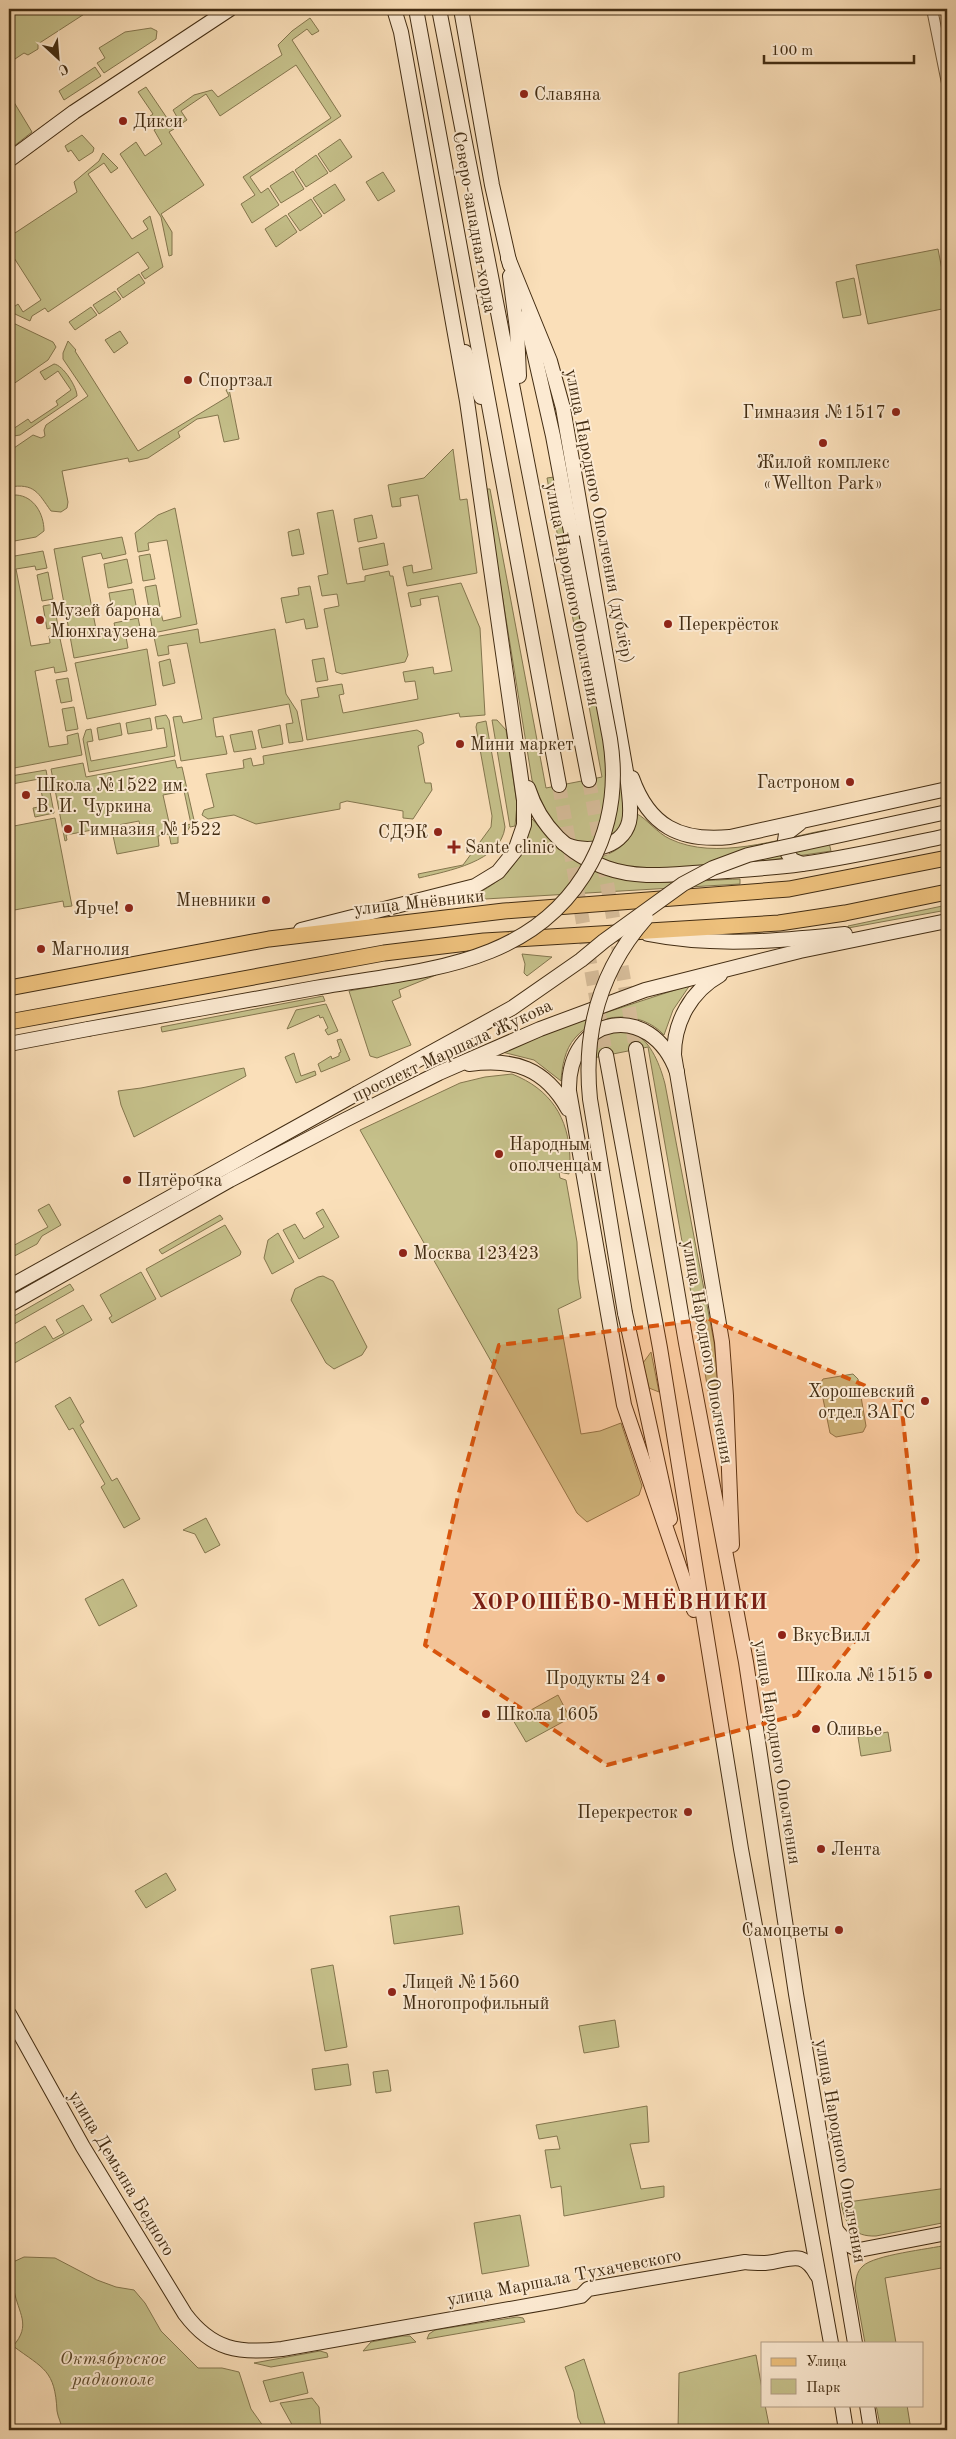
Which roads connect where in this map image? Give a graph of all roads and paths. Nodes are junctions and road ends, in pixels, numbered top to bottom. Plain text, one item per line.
1 (230, 9) edge
2 (394, 9) edge
3 (416, 9) edge
4 (439, 9) edge
5 (461, 9) edge
6 (932, 9) edge
7 (947, 84) edge
8 (9, 160) edge
9 (508, 258) junction
10 (450, 308) junction
11 (520, 414) junction
12 (496, 442) junction
13 (518, 747) junction
14 (626, 759) junction
15 (589, 780) tunnel mouth
16 (559, 785) tunnel mouth
17 (947, 790) edge
18 (947, 812) edge
19 (811, 819) junction
20 (947, 836) edge
21 (563, 843) junction
22 (947, 858) edge
23 (802, 864) junction
24 (947, 892) edge
25 (669, 894) junction
26 (947, 921) edge
27 (926, 925) junction
28 (640, 932) junction
29 (269, 939) junction
30 (753, 962) junction
31 (9, 988) edge
32 (9, 1022) edge
33 (9, 1044) edge
34 (636, 1049) tunnel mouth
35 (606, 1055) tunnel mouth
36 (677, 1072) junction
37 (439, 1073) junction
38 (572, 1117) junction
39 (9, 1286) edge
40 (9, 1305) edge
41 (679, 1561) junction
42 (734, 1592) junction
43 (709, 1658) junction
44 (9, 2014) edge
45 (835, 2229) junction
46 (811, 2233) junction
47 (947, 2233) edge
48 (859, 2250) junction
49 (796, 2257) junction
50 (844, 2277) junction
51 (821, 2283) junction
52 (831, 2342) edge
53 (856, 2342) edge
54 (215, 2343) joint
55 (842, 2406) edge
56 (867, 2406) edge
57 (846, 2430) edge
58 (871, 2430) edge

1 - 8 main road
2 - 10 main road
3 - 12 main road, Северо-западная хорда
4 - 11 main road, Северо-западная хорда
5 - 9 main road
6 - 7 street
9 - 11 main road
9 - 14 main road, улица Народного Ополчения (дублёр)
9 - 33 main road, bridge
10 - 12 main road
10 - 13 main road
11 - 15 main road, улица Народного Ополчения
12 - 16 main road
13 - 21 main road
13 - 29 main road
14 - 19 main road
14 - 21 main road
17 - 19 main road
18 - 25 main road, bridge
19 - 23 main road
20 - 23 main road
21 - 23 main road
22 - 29 main road, улица Мнёвники
24 - 28 main road
25 - 39 main road, проспект Маршала Жукова, bridge
25 - 41 main road, bridge
26 - 27 main road, проспект Маршала Жукова
27 - 28 main road
27 - 30 main road, проспект Маршала Жукова
28 - 32 main road
29 - 31 main road, улица Мнёвники
30 - 36 main road
30 - 37 main road, проспект Маршала Жукова
34 - 42 main road, улица Народного Ополчения
35 - 43 main road
36 - 38 main road
36 - 42 main road
37 - 38 main road
37 - 40 main road, проспект Маршала Жукова
38 - 41 main road
41 - 43 main road
42 - 45 main road, улица Народного Ополчения
43 - 46 main road
44 - 54 main road, улица Демьяна Бедного
45 - 48 main road
45 - 50 main road, улица Народного Ополчения
46 - 49 main road
46 - 51 main road
47 - 48 main road
48 - 50 main road
49 - 51 main road
49 - 54 main road, улица Маршала Тухачевского
50 - 53 main road, улица Народного Ополчения
51 - 52 main road
55 - 57 main road
56 - 58 main road

